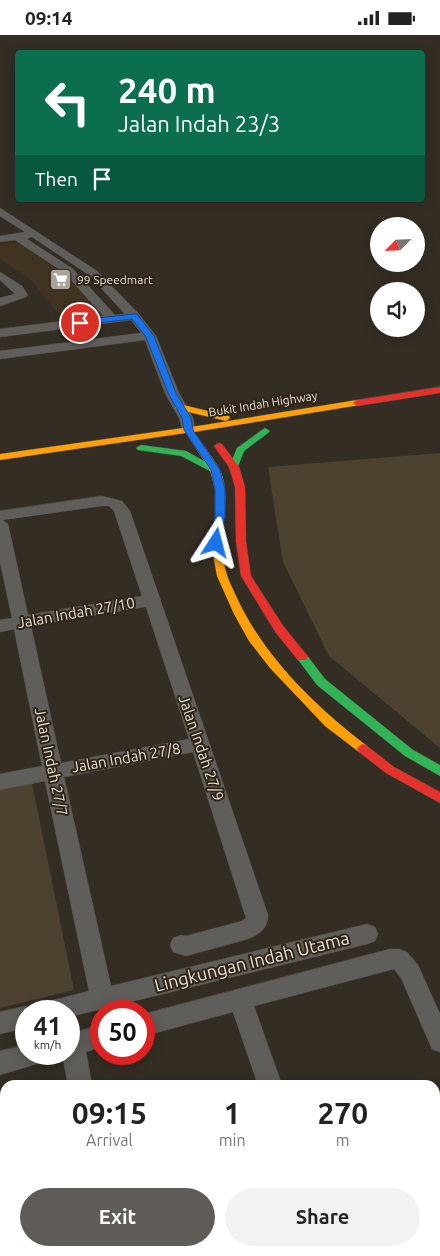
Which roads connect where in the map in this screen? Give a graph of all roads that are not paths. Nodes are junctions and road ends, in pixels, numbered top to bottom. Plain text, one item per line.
1 (0, 211) edge
2 (1, 233) edge
3 (36, 234) junction
4 (17, 237) junction
5 (0, 275) edge
6 (0, 302) edge
7 (134, 316) junction
8 (112, 319) junction
9 (0, 333) edge
10 (150, 336) junction
11 (0, 355) edge
12 (440, 390) edge
13 (242, 422) junction
14 (187, 424) junction
15 (208, 433) junction
16 (141, 448) junction
17 (0, 457) edge
18 (234, 467) junction
19 (0, 469) edge
20 (216, 470) junction
21 (0, 516) edge
22 (0, 524) edge
23 (152, 600) junction
24 (21, 623) junction
25 (0, 627) edge
26 (200, 744) junction
27 (440, 771) edge
28 (53, 772) junction
29 (0, 782) edge
30 (440, 798) edge
31 (367, 934) dead end
32 (181, 945) dead end
33 (102, 999) junction
34 (240, 999) junction
35 (80, 1004) edge
36 (15, 1020) edge
37 (155, 1022) edge
38 (0, 1023) edge
39 (440, 1041) edge
40 (15, 1059) edge
41 (0, 1063) edge
42 (75, 1065) edge
43 (79, 1080) edge
44 (268, 1080) edge

1 - 3 street
2 - 4 street
3 - 4 street
3 - 7 street
4 - 8 street
5 - 6 street
7 - 8 street
7 - 10 street
8 - 9 street
10 - 11 street
10 - 14 street
12 - 13 main road, Bukit Indah Highway
13 - 14 main road
13 - 15 main road, Bukit Indah Highway
14 - 15 street
14 - 15 main road, Bukit Indah Highway
14 - 16 main road, Bukit Indah Highway
14 - 17 main road, Bukit Indah Highway
14 - 20 main road
15 - 18 main road
15 - 18 main road, Bukit Indah Highway
16 - 19 main road, Bukit Indah Highway
16 - 20 main road
18 - 27 main road
20 - 30 main road
21 - 23 street, Jalan Indah 27/9
22 - 24 street, Jalan Indah 27/7
23 - 24 street, Jalan Indah 27/10
23 - 26 street, Jalan Indah 27/9
24 - 25 street, Jalan Indah 27/10
24 - 28 street, Jalan Indah 27/7
26 - 28 street, Jalan Indah 27/8
26 - 32 street, Jalan Indah 27/9
28 - 29 street, Jalan Indah 27/8
28 - 33 street, Jalan Indah 27/7
31 - 33 street, Lingkungan Indah Utama
33 - 35 street, Lingkungan Indah Utama
34 - 37 street
34 - 39 street
34 - 44 street
36 - 38 street
40 - 41 street
42 - 43 street

